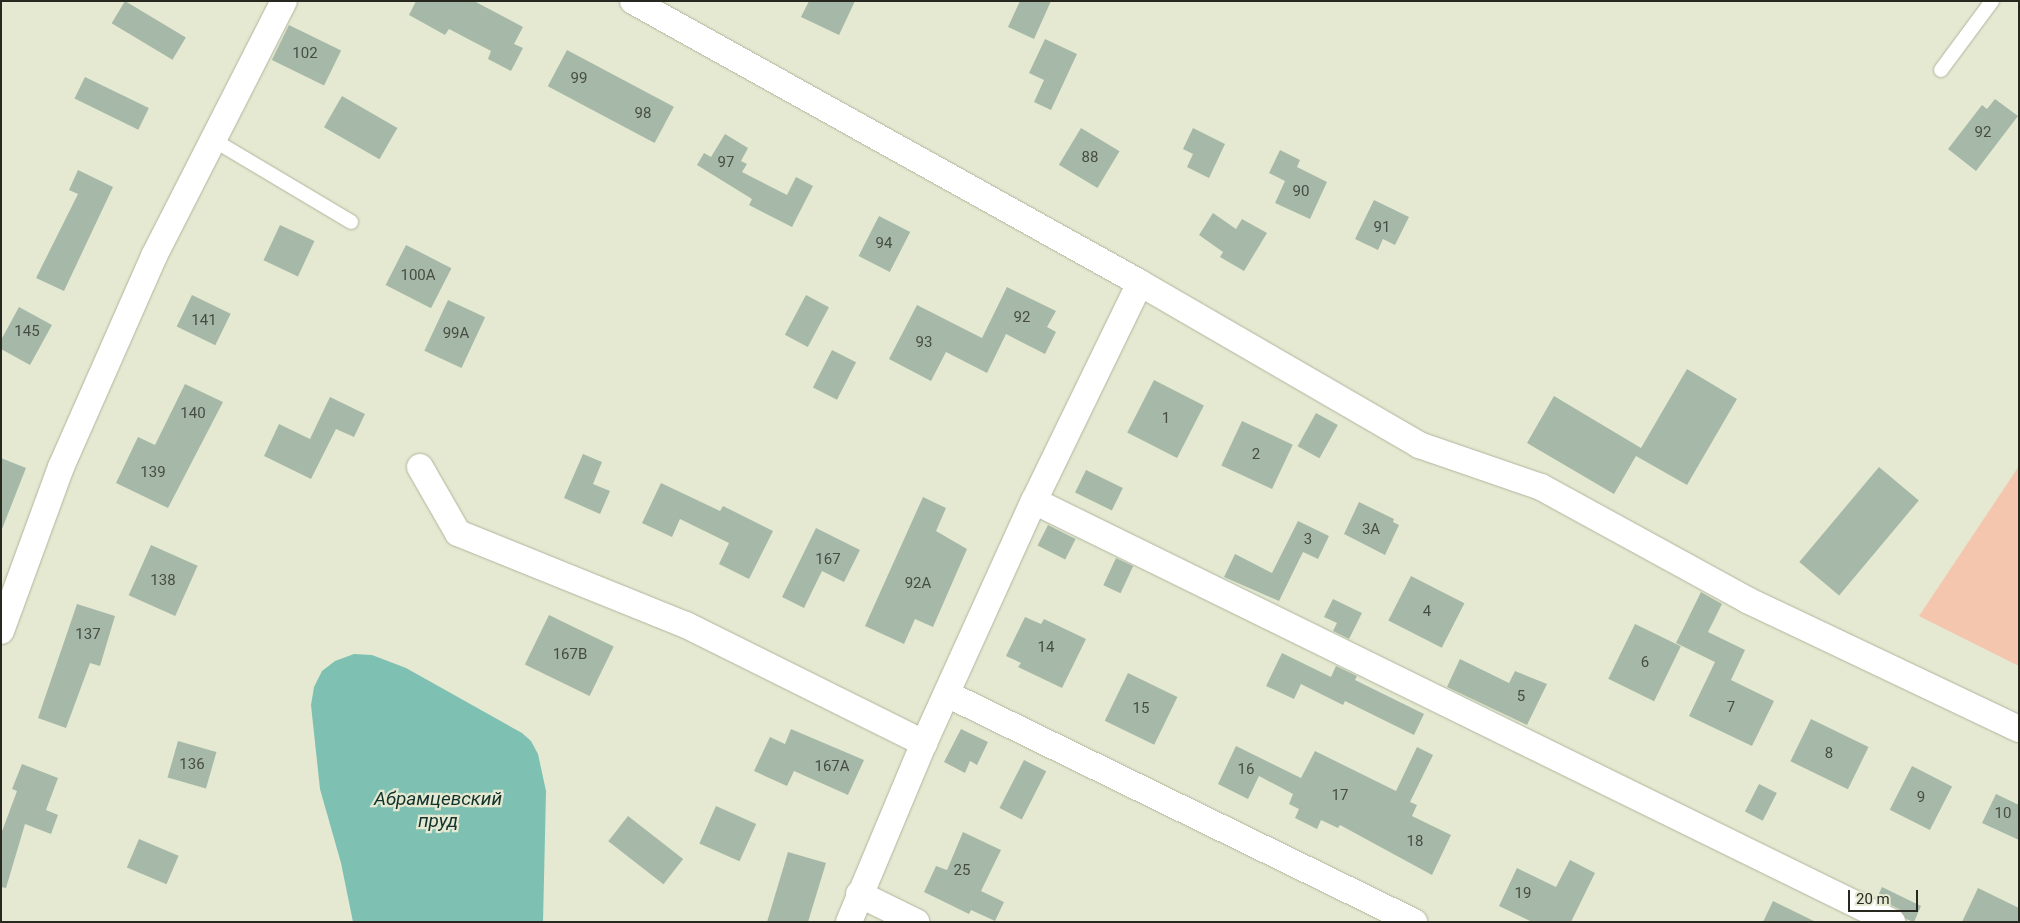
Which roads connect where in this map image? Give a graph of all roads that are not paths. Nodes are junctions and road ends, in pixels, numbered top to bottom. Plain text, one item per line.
1 (284, 1) edge
2 (633, 1) edge
3 (1992, 1) edge
4 (1942, 70) dead end
5 (212, 139) junction
6 (351, 222) dead end
7 (1140, 283) junction
8 (420, 467) dead end
9 (1034, 501) junction
10 (1, 631) edge
11 (947, 694) junction
12 (2019, 729) edge
13 (924, 743) junction
14 (860, 894) junction
15 (849, 922) edge
16 (916, 922) edge
17 (1414, 922) edge
18 (1892, 922) edge

1 - 5 street
2 - 7 street
3 - 4 lane
5 - 6 lane
5 - 10 street
7 - 9 street
7 - 12 street
8 - 13 street
9 - 11 street
9 - 18 street
11 - 13 street
11 - 17 street
13 - 14 street
14 - 15 street
14 - 16 street

